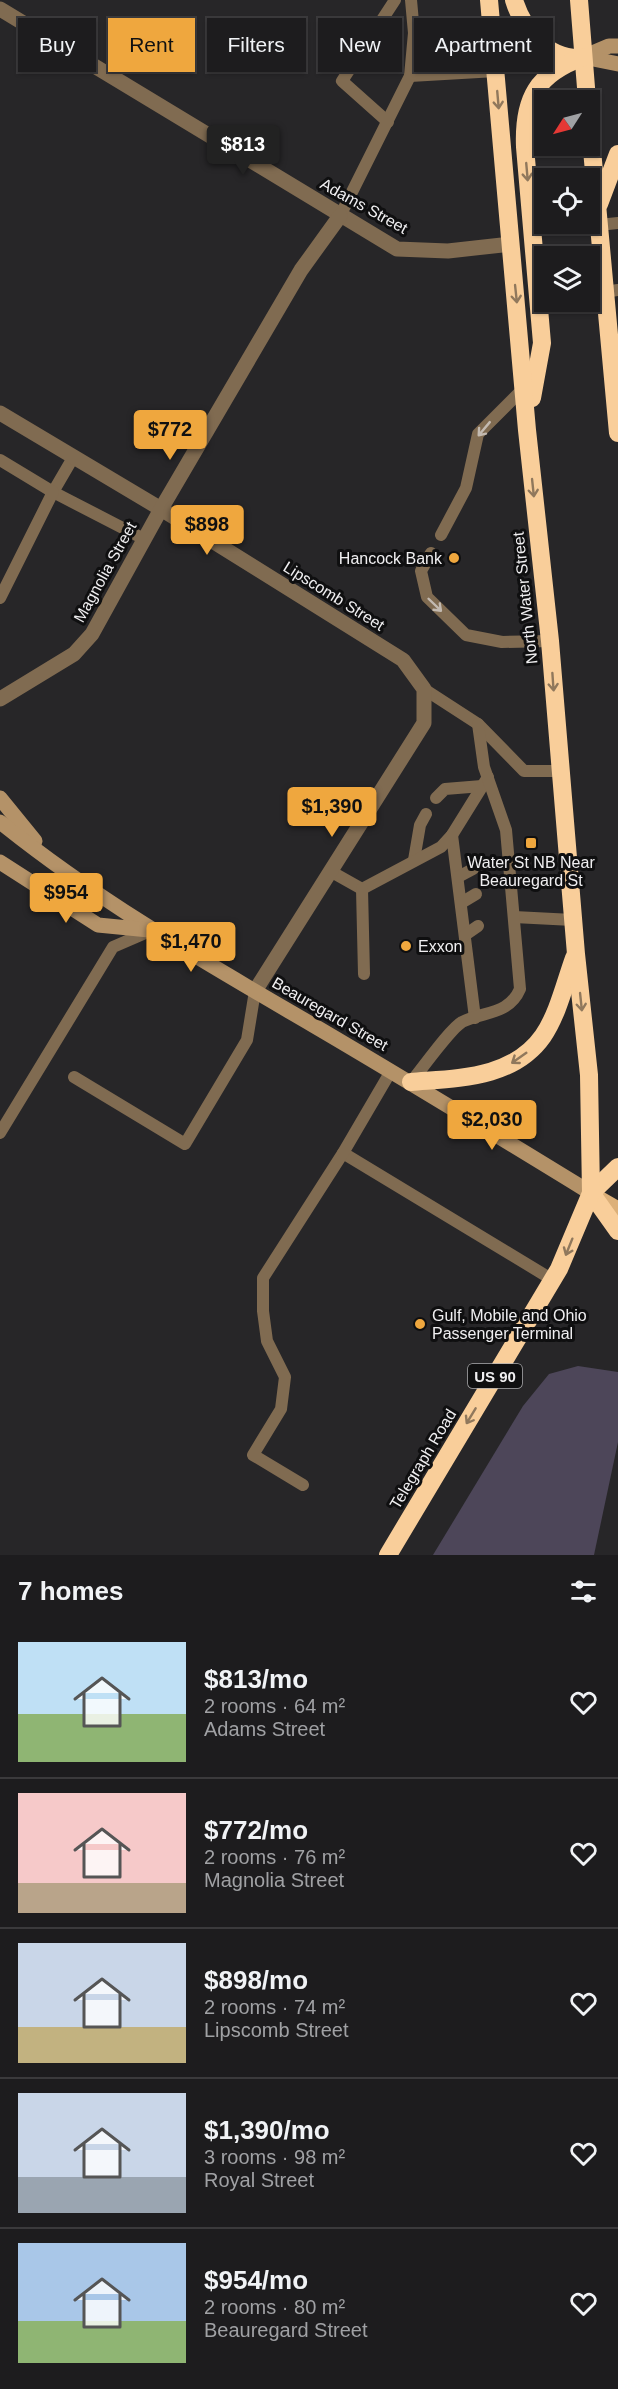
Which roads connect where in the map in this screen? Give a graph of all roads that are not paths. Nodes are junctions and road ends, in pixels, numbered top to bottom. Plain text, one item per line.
1 (395, 0) edge
2 (411, 0) edge
3 (489, 0) edge
4 (514, 0) edge
5 (579, 0) edge
6 (0, 9) edge
7 (491, 18) edge
8 (618, 45) edge
9 (583, 57) junction
10 (618, 64) edge
11 (478, 72) edge
12 (495, 72) edge
13 (410, 76) junction
14 (586, 90) edge
15 (388, 122) junction
16 (618, 154) edge
17 (600, 211) edge
18 (340, 216) junction
19 (600, 218) edge
20 (618, 223) edge
21 (600, 228) edge
22 (511, 244) junction
23 (612, 291) edge
24 (525, 387) junction
25 (0, 413) edge
26 (527, 430) junction
27 (618, 433) edge
28 (74, 456) junction
29 (0, 460) edge
30 (53, 492) junction
31 (161, 508) junction
32 (441, 535) dead end
33 (144, 539) junction
34 (431, 553) dead end
35 (0, 598) edge
36 (550, 641) junction
37 (424, 689) junction
38 (0, 697) edge
39 (478, 724) junction
40 (559, 771) junction
41 (485, 782) junction
42 (0, 798) edge
43 (436, 798) dead end
44 (426, 814) dead end
45 (0, 822) edge
46 (452, 835) junction
47 (414, 860) junction
48 (0, 862) edge
49 (473, 868) dead end
50 (58, 869) junction
51 (330, 871) junction
52 (458, 877) junction
53 (362, 889) junction
54 (476, 894) dead end
55 (461, 903) junction
56 (510, 913) junction
57 (573, 920) junction
58 (478, 926) dead end
59 (151, 930) junction
60 (465, 935) junction
61 (576, 954) junction
62 (481, 955) dead end
63 (468, 963) junction
64 (364, 974) dead end
65 (484, 985) dead end
66 (255, 991) junction
67 (472, 991) junction
68 (475, 1018) junction
69 (391, 1071) junction
70 (74, 1077) dead end
71 (411, 1082) junction
72 (0, 1133) edge
73 (343, 1153) junction
74 (618, 1167) edge
75 (591, 1193) junction
76 (618, 1209) edge
77 (618, 1231) edge
78 (553, 1280) junction
79 (303, 1485) dead end
80 (388, 1555) edge

1 - 15 lane
2 - 13 lane
3 - 7 highway, North Water Street
4 - 9 highway
5 - 9 highway
6 - 18 street, Adams Street
8 - 9 street
9 - 10 street
9 - 14 highway
9 -> 26 highway
11 - 13 lane
12 -> 22 highway, North Water Street
13 - 15 lane
15 - 18 lane
16 - 17 highway
18 - 22 street, Adams Street
18 - 31 street, Magnolia Street
19 - 20 lane
21 - 23 highway
22 -> 24 highway, North Water Street
23 - 27 highway
24 - 26 highway, North Water Street
24 -> 32 lane
25 - 28 street, Lipscomb Street
26 -> 36 highway, North Water Street
28 - 30 lane
28 - 31 street, Lipscomb Street
29 - 30 lane
30 - 33 lane
30 - 35 lane
31 - 33 street, Magnolia Street
31 - 37 street, Lipscomb Street
33 - 38 street, Magnolia Street
34 -> 36 lane
36 -> 40 highway, North Water Street
37 - 39 lane
37 - 51 street
39 - 40 lane
39 - 41 lane
40 - 57 highway, North Water Street
41 - 43 lane
41 - 46 lane
41 - 56 lane
42 - 50 street
44 - 47 lane
45 - 50 street, Beauregard Street
46 - 47 lane
46 - 52 lane
47 - 53 lane
48 - 59 street
49 - 52 lane
50 - 59 street, Beauregard Street
51 - 53 lane
51 - 66 street
52 - 55 lane
53 - 64 lane
54 - 55 lane
55 - 60 lane
56 - 57 lane
56 - 68 lane
57 - 61 highway, North Water Street
58 - 60 lane
59 - 66 street, Beauregard Street
59 - 72 lane
60 - 63 lane
61 -> 71 highway
61 -> 75 highway, North Water Street
62 - 63 lane
63 - 67 lane
65 - 67 lane
66 - 69 street, Beauregard Street
66 - 70 lane
67 - 68 lane
68 - 71 lane
69 - 71 street, Beauregard Street
69 - 73 lane
71 - 75 street, Beauregard Street
73 - 78 lane
73 - 79 lane
74 - 75 highway
75 - 76 main road, Beauregard Street
75 - 77 highway
75 -> 78 highway, Telegraph Road / US 90
78 -> 80 highway, Telegraph Road / US 90

